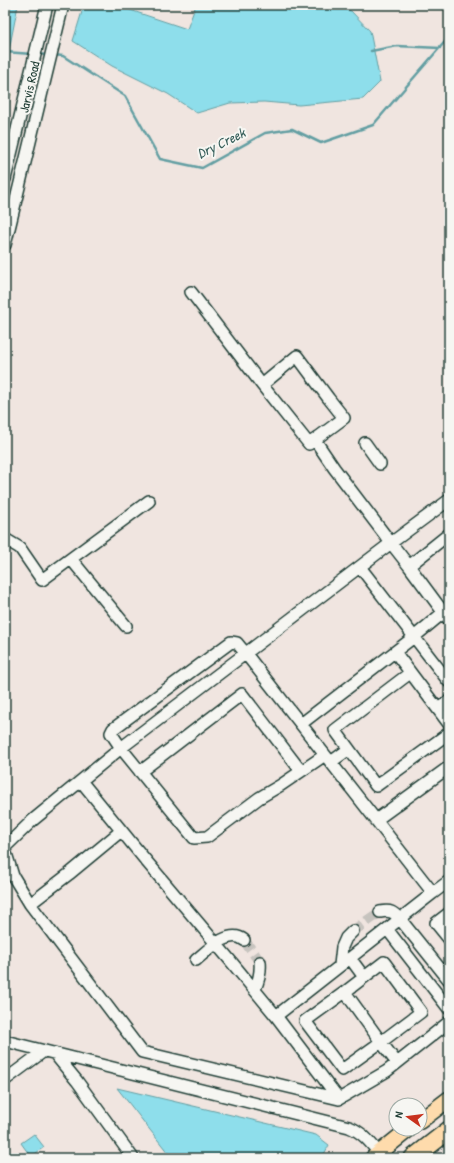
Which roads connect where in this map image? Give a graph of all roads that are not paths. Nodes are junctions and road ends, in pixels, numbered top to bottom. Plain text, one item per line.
1 (47, 5) edge
2 (62, 5) edge
3 (5, 179) edge
4 (5, 245) edge
5 (191, 292) dead end
6 (262, 385) junction
7 (315, 440) junction
8 (365, 443) dead end
9 (380, 464) dead end
10 (449, 500) edge
11 (149, 501) dead end
12 (449, 534) edge
13 (5, 539) edge
14 (391, 543) junction
15 (71, 559) junction
16 (409, 566) junction
17 (360, 567) junction
18 (446, 616) edge
19 (126, 626) dead end
20 (414, 637) junction
21 (395, 652) junction
22 (246, 654) junction
23 (410, 672) junction
24 (449, 682) edge
25 (449, 701) edge
26 (438, 709) junction
27 (301, 724) junction
28 (449, 724) edge
29 (449, 733) edge
30 (121, 748) junction
31 (349, 749) junction
32 (328, 758) junction
33 (449, 767) edge
34 (301, 771) junction
35 (140, 772) junction
36 (81, 781) junction
37 (376, 820) junction
38 (121, 831) junction
39 (5, 847) edge
40 (5, 850) edge
41 (449, 881) edge
42 (433, 893) junction
43 (30, 904) junction
44 (380, 912) dead end
45 (449, 913) edge
46 (400, 920) junction
47 (387, 929) junction
48 (353, 931) tunnel mouth
49 (449, 939) edge
50 (244, 940) dead end
51 (216, 943) junction
52 (350, 958) junction
53 (196, 960) dead end
54 (260, 962) tunnel mouth
55 (340, 965) junction
56 (364, 978) junction
57 (449, 980) edge
58 (255, 990) junction
59 (345, 992) junction
60 (449, 1009) edge
61 (276, 1016) junction
62 (449, 1022) edge
63 (5, 1041) edge
64 (381, 1042) junction
65 (49, 1052) junction
66 (397, 1063) junction
67 (5, 1080) edge
68 (339, 1099) junction
69 (449, 1099) edge
70 (428, 1115) edge
71 (449, 1130) edge
72 (400, 1137) edge
73 (376, 1156) edge
74 (133, 1158) edge
75 (412, 1158) edge

1 - 3 street, Jarvis Road
2 - 4 street, Jarvis Road
5 - 6 street
6 - 7 street
6 - 7 street
7 - 14 street
8 - 9 street
10 - 14 street
11 - 15 street
12 - 16 street
13 - 15 street
14 - 16 street
14 - 17 street
15 - 19 street
16 - 18 street
17 - 20 street
17 - 22 street
18 - 20 street
20 - 21 street
20 - 24 street
21 - 23 street
21 - 27 street
22 - 27 street
22 - 30 street
22 - 30 street
23 - 26 street
23 - 31 street
25 - 26 street
26 - 28 street
27 - 32 street
29 - 31 street
30 - 35 street
30 - 36 street
31 - 32 street
32 - 34 street
32 - 37 street
33 - 37 street
34 - 35 street
34 - 35 street
36 - 38 street
36 - 39 street
37 - 42 street
38 - 43 street
38 - 51 street
40 - 43 street
41 - 42 street
42 - 46 street
43 - 68 street
44 - 46 street
45 - 49 street
46 - 47 street
46 - 57 street
47 - 52 street
47 - 60 street
48 - 55 street
50 - 51 street
51 - 53 street
51 - 58 street
52 - 55 street
52 - 56 street
54 - 58 street
55 - 61 street
56 - 59 street
56 - 64 street
58 - 61 street
59 - 64 street
59 - 64 street
61 - 68 street
62 - 66 street
63 - 65 street
64 - 66 street
65 - 67 street
65 - 73 street
65 - 74 street
66 - 68 street
69 - 70 main road
71 - 75 highway
72 - 73 main road

